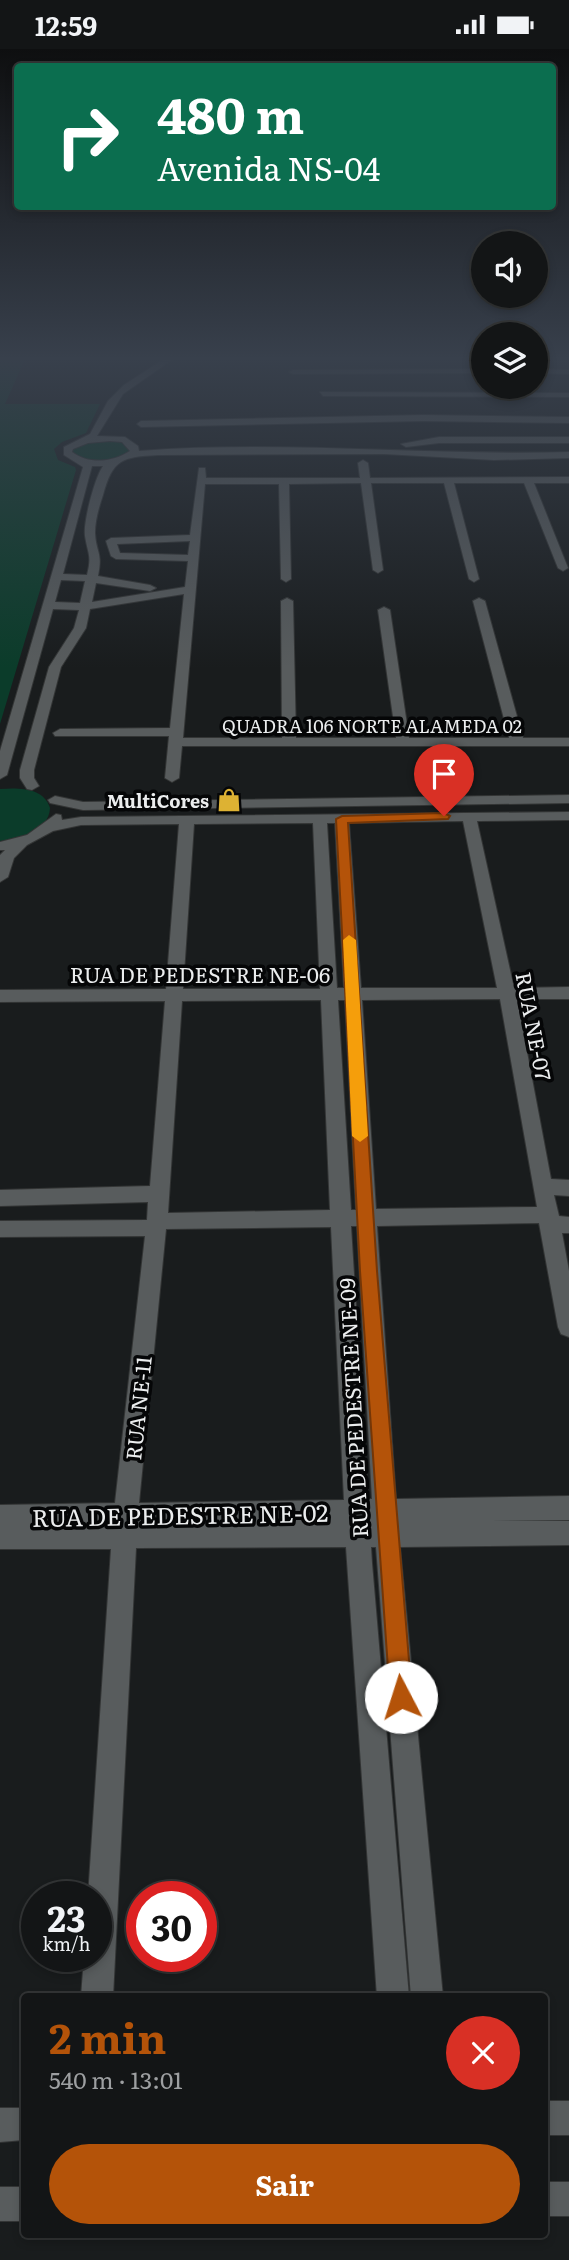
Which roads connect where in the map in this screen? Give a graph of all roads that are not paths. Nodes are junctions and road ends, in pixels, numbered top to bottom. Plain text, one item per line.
1 (85, 462) edge
2 (114, 462) edge
3 (502, 462) edge
4 (538, 462) edge
5 (363, 463) dead end
6 (203, 465) dead end
7 (366, 480) junction
8 (448, 480) junction
9 (528, 480) junction
10 (569, 480) edge
11 (201, 481) junction
12 (284, 481) junction
13 (196, 538) junction
14 (194, 558) junction
15 (563, 568) dead end
16 (378, 570) dead end
17 (58, 577) junction
18 (92, 578) junction
19 (286, 579) dead end
20 (474, 579) dead end
21 (190, 590) junction
22 (168, 591) junction
23 (287, 601) dead end
24 (480, 601) dead end
25 (50, 604) junction
26 (86, 605) junction
27 (384, 610) dead end
28 (60, 733) dead end
29 (176, 737) junction
30 (289, 742) junction
31 (403, 742) junction
32 (517, 742) junction
33 (569, 742) edge
34 (172, 778) dead end
35 (6, 782) edge
36 (32, 786) junction
37 (569, 799) edge
38 (55, 800) junction
39 (469, 815) junction
40 (569, 817) edge
41 (320, 819) junction
42 (342, 819) junction
43 (187, 820) junction
44 (50, 827) junction
45 (22, 842) junction
46 (0, 846) edge
47 (0, 877) edge
48 (569, 993) edge
49 (0, 996) edge
50 (508, 999) junction
51 (330, 1000) junction
52 (353, 1000) junction
53 (174, 1001) junction
54 (569, 1004) edge
55 (0, 1006) edge
56 (569, 1188) edge
57 (0, 1198) edge
58 (550, 1211) edge
59 (342, 1212) junction
60 (364, 1212) junction
61 (157, 1213) junction
62 (0, 1229) edge
63 (569, 1327) edge
64 (569, 1508) edge
65 (0, 1517) edge
66 (357, 1523) junction
67 (386, 1523) junction
68 (125, 1525) junction
69 (569, 1534) edge
70 (0, 1537) edge
71 (97, 1993) edge
72 (393, 1993) edge
73 (427, 1993) edge
74 (569, 2117) edge
75 (548, 2118) edge
76 (21, 2124) edge
77 (0, 2125) edge
78 (548, 2199) edge
79 (569, 2199) edge
80 (0, 2204) edge
81 (21, 2204) edge

1 - 17 street
2 - 18 street
3 - 9 street
4 - 9 street
5 - 7 street
6 - 11 street
7 - 8 street
7 - 12 street
7 - 16 street
8 - 9 street
8 - 20 street
9 - 10 street
9 - 15 street
11 - 12 street
11 - 13 street
12 - 19 street
13 - 14 street
13 - 14 street
14 - 21 street
17 - 18 street
17 - 25 street
18 - 22 street
18 - 26 street
21 - 22 street
21 - 29 street
22 - 26 street
23 - 30 street
24 - 32 street
25 - 26 street
25 - 35 street
26 - 36 street
27 - 31 street
28 - 29 street, QUADRA 106 NORTE ALAMEDA 02
29 - 30 street, QUADRA 106 NORTE ALAMEDA 02
29 - 34 street
30 - 31 street, QUADRA 106 NORTE ALAMEDA 02
31 - 32 street, QUADRA 106 NORTE ALAMEDA 02
32 - 33 street, QUADRA 106 NORTE ALAMEDA 02
35 - 36 street
36 - 38 street
37 - 38 street
38 - 44 street
39 - 40 street
39 - 42 street
39 - 50 street, RUA NE-07
41 - 42 street
41 - 43 street
41 - 51 street, RUA DE PEDESTRE NE-09
42 - 52 street, RUA DE PEDESTRE NE-09
43 - 44 street
43 - 53 street, RUA NE-11
44 - 45 street
45 - 46 street
45 - 47 street
48 - 50 street, RUA DE PEDESTRE NE-06
49 - 53 street, RUA DE PEDESTRE NE-06
50 - 52 street, RUA DE PEDESTRE NE-06
50 - 54 street, RUA DE PEDESTRE NE-06
50 - 58 street, RUA NE-07
51 - 52 street, RUA DE PEDESTRE NE-06
51 - 53 street, RUA DE PEDESTRE NE-06
51 - 59 street, RUA DE PEDESTRE NE-09
52 - 60 street, RUA DE PEDESTRE NE-09
53 - 55 street, RUA DE PEDESTRE NE-06
53 - 61 street, RUA NE-11
56 - 58 street
57 - 61 street
58 - 60 street
58 - 63 street, RUA NE-07
59 - 60 street
59 - 61 street
59 - 66 street, RUA DE PEDESTRE NE-09
60 - 67 street, RUA DE PEDESTRE NE-09
61 - 62 street
61 - 68 street, RUA NE-11
64 - 67 street, RUA DE PEDESTRE NE-02
65 - 68 street, RUA DE PEDESTRE NE-02
66 - 67 street, RUA DE PEDESTRE NE-02
66 - 68 street, RUA DE PEDESTRE NE-02
66 - 72 street, RUA DE PEDESTRE NE-09
67 - 69 street, RUA DE PEDESTRE NE-02
67 - 73 street, RUA DE PEDESTRE NE-09
68 - 70 street, RUA DE PEDESTRE NE-02
68 - 71 street, RUA NE-11
74 - 75 street
76 - 77 street
78 - 79 street
80 - 81 street

